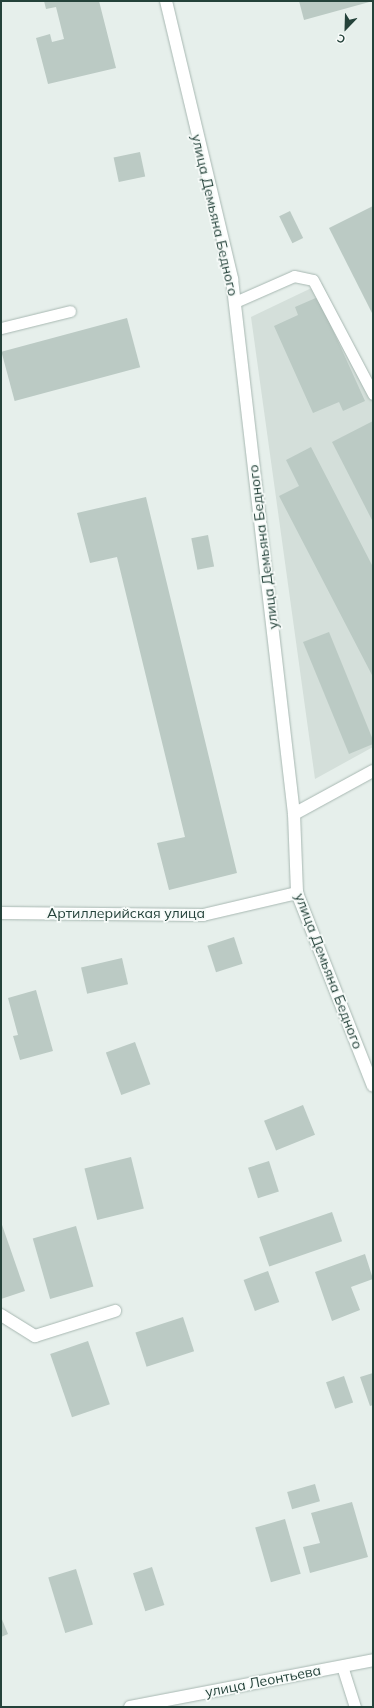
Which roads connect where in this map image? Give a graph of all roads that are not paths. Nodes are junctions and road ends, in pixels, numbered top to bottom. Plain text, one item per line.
1 (166, 1) edge
2 (234, 302) junction
3 (70, 311) dead end
4 (1, 328) edge
5 (373, 394) edge
6 (373, 771) edge
7 (294, 814) junction
8 (297, 893) junction
9 (1, 913) edge
10 (373, 1086) edge
11 (115, 1311) dead end
12 (1, 1315) edge
13 (373, 1660) edge
14 (342, 1666) junction
15 (130, 1707) edge
16 (355, 1707) edge

1 - 2 street, улица Демьяна Бедного
2 - 5 lane
2 - 7 street, улица Демьяна Бедного
3 - 4 lane
6 - 7 street
7 - 8 street, улица Демьяна Бедного
8 - 9 street, Артиллерийская улица
8 - 10 street, улица Демьяна Бедного
11 - 12 street
13 - 14 street, улица Леонтьева
14 - 15 street, улица Леонтьева
14 - 16 lane

